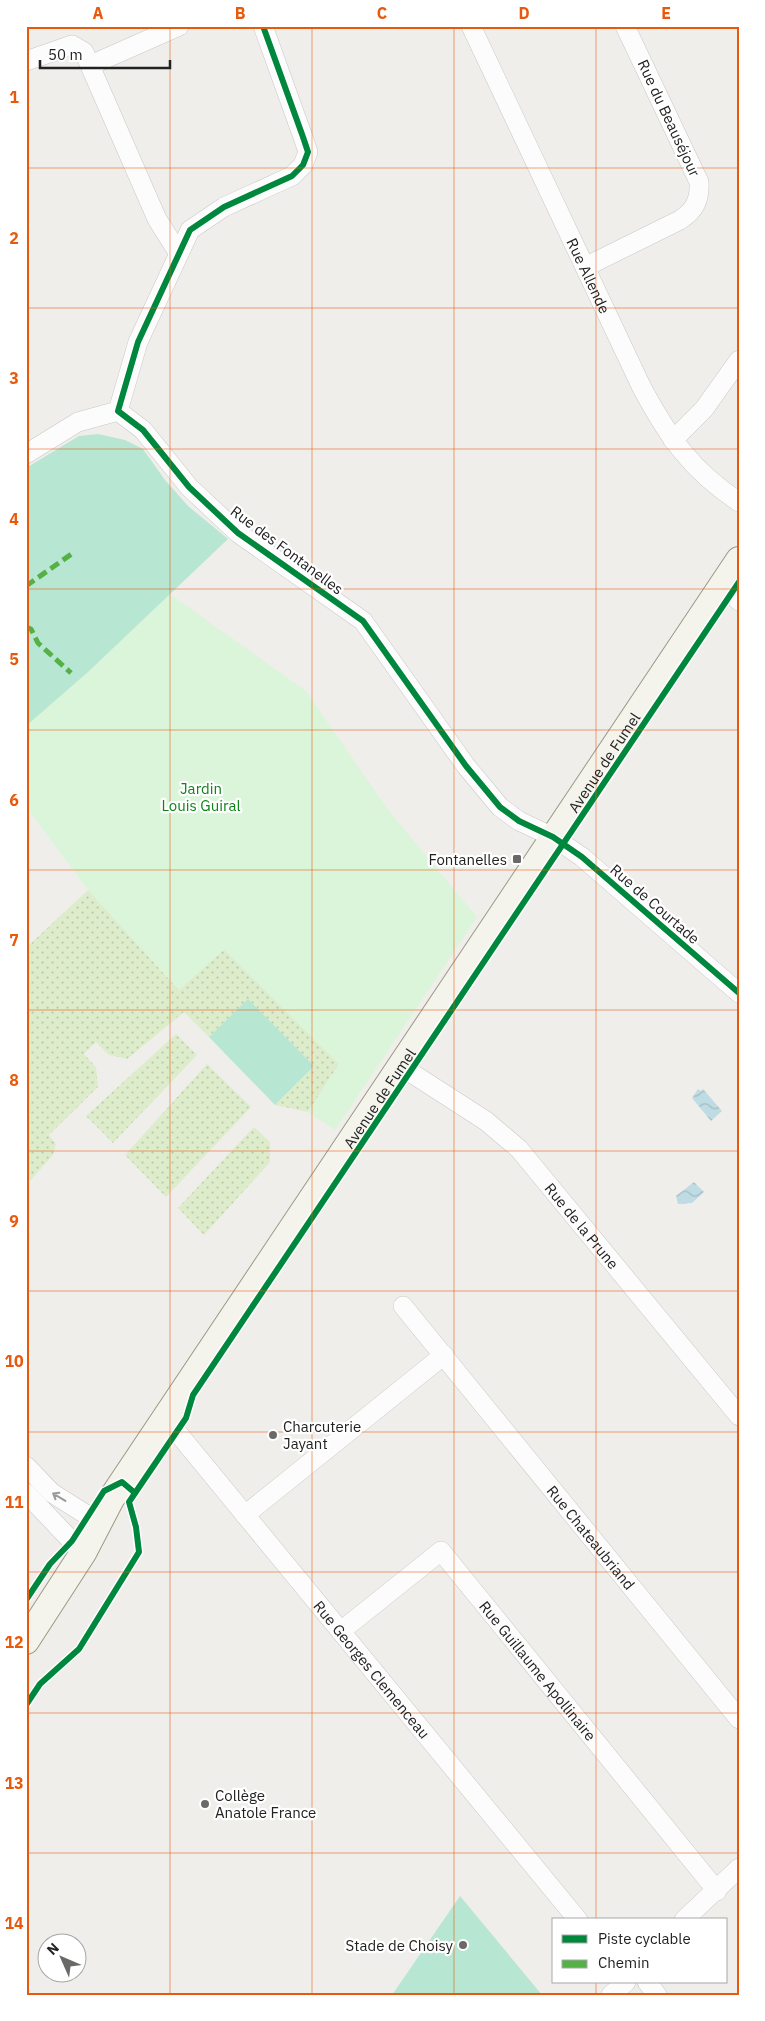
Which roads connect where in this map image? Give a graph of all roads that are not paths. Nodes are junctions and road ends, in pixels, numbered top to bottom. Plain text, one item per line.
1 (179, 26) edge
2 (263, 26) edge
3 (471, 26) edge
4 (625, 26) edge
5 (26, 61) edge
6 (91, 65) junction
7 (179, 254) junction
8 (585, 267) junction
9 (739, 360) edge
10 (118, 411) junction
11 (673, 440) junction
12 (26, 454) edge
13 (739, 502) edge
14 (739, 560) edge
15 (730, 593) edge
16 (553, 837) junction
17 (739, 992) edge
18 (399, 1065) junction
19 (403, 1306) dead end
20 (444, 1355) junction
21 (739, 1416) edge
22 (163, 1420) junction
23 (26, 1466) edge
24 (26, 1493) edge
25 (245, 1515) junction
26 (98, 1522) junction
27 (83, 1553) junction
28 (341, 1631) junction
29 (26, 1641) edge
30 (739, 1719) edge
31 (739, 1868) edge
32 (717, 1891) junction
33 (576, 1918) edge
34 (686, 1918) edge
35 (624, 1984) edge
36 (649, 1984) edge
37 (611, 1995) edge
38 (657, 1995) edge

1 - 6 street
2 - 7 street
3 - 8 street, Rue Allende
4 - 8 street, Rue du Beauséjour
5 - 6 street
6 - 7 street
7 - 10 street
8 - 11 street, Rue Allende
9 - 11 street
10 - 12 street
10 - 16 street, Rue des Fontanelles
11 - 13 street, Rue Allende
14 - 15 main road, Avenue de Fumel
15 - 16 main road, Avenue de Fumel
16 - 17 street, Rue de Courtade
16 - 18 main road, Avenue de Fumel
18 - 21 street, Rue de la Prune
18 - 22 main road, Avenue de Fumel
19 - 20 street, Rue Chateaubriand
20 - 25 street
20 - 30 street, Rue Chateaubriand
22 - 25 street, Rue Georges Clemenceau
22 - 26 main road, Avenue de Fumel
26 -> 23 street
24 - 27 street
25 - 28 street, Rue Georges Clemenceau
26 - 27 main road, Avenue de Fumel
27 - 29 main road, Avenue de Fumel
28 - 32 street, Rue Guillaume Apollinaire
28 - 33 street, Rue Georges Clemenceau
31 - 32 street
32 - 34 street
35 - 37 street
36 - 38 street

